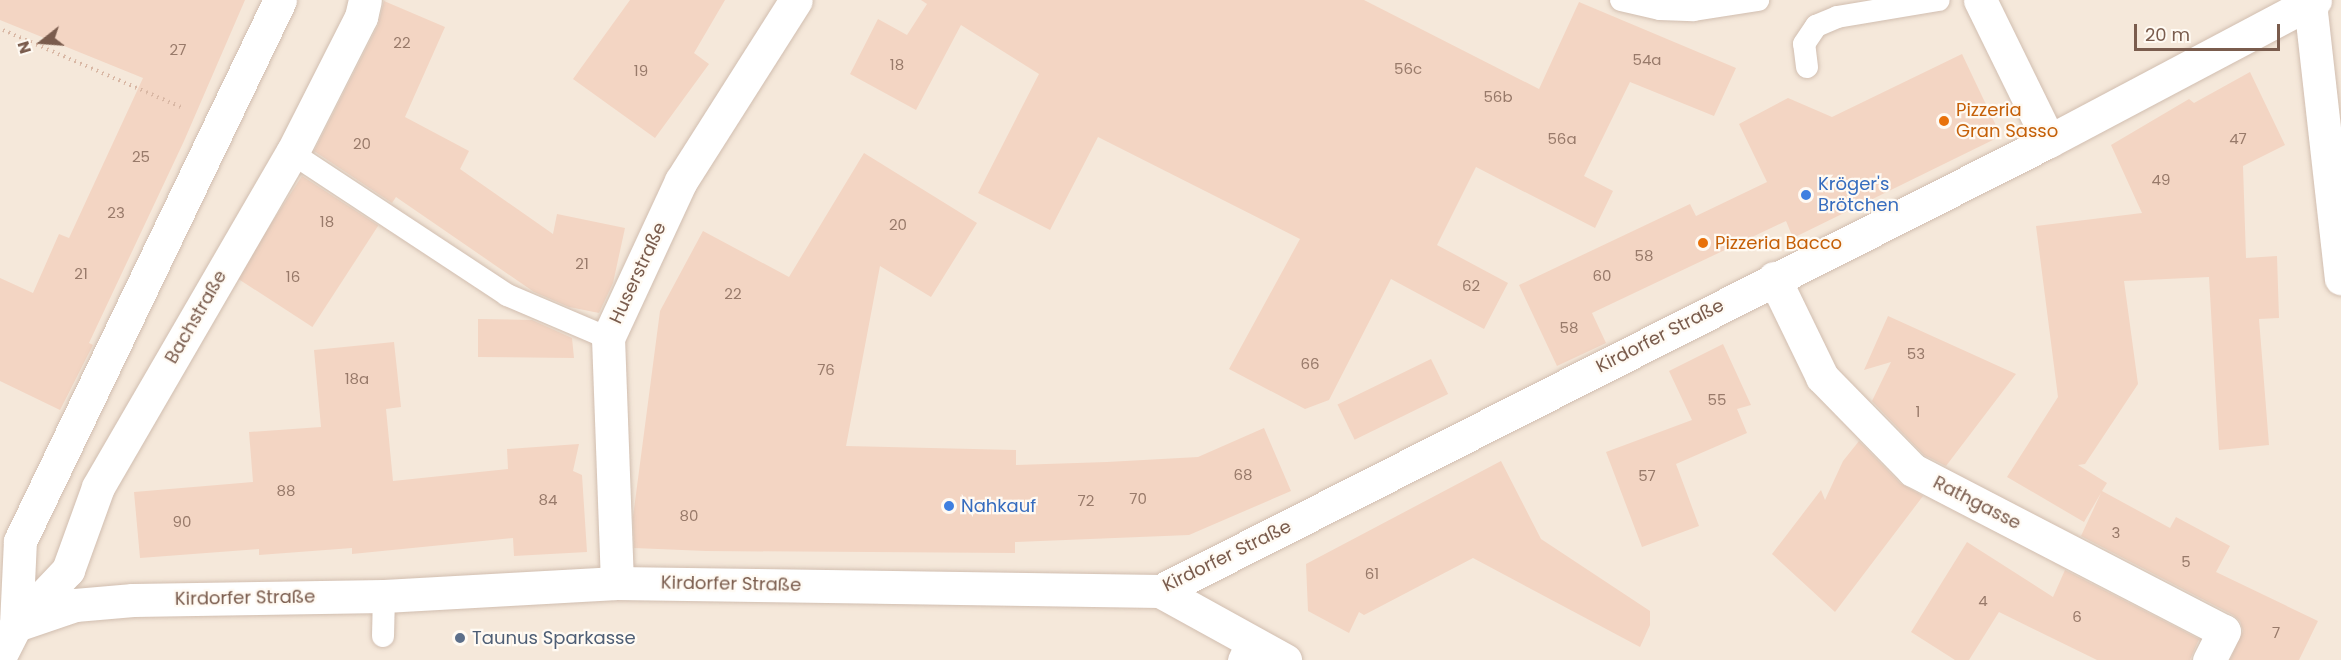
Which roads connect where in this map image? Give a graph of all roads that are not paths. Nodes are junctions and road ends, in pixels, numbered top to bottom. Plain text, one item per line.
1 (280, 0) edge
2 (365, 0) edge
3 (796, 0) edge
4 (1622, 0) edge
5 (1758, 0) edge
6 (1939, 0) edge
7 (1980, 0) edge
8 (2313, 1) edge
9 (1807, 67) dead end
10 (2049, 141) junction
11 (292, 153) junction
12 (1774, 278) junction
13 (2341, 278) edge
14 (608, 338) junction
15 (617, 583) junction
16 (1160, 591) junction
17 (384, 596) junction
18 (16, 625) junction
19 (383, 636) dead end
20 (1243, 650) edge
21 (0, 656) edge
22 (1284, 660) edge
23 (2209, 660) edge

1 - 18 street, Bachstraße
2 - 11 street, Bachstraße
3 - 14 street, Huserstraße
4 - 5 lane
6 - 9 lane
7 - 10 street
8 - 10 street, Kirdorfer Straße
8 - 13 street
10 - 12 street, Kirdorfer Straße
11 - 14 lane
11 - 18 street, Bachstraße
12 - 16 street, Kirdorfer Straße
12 - 23 street, Rathgasse
14 - 15 street, Huserstraße
15 - 16 street, Kirdorfer Straße
15 - 17 street, Kirdorfer Straße
16 - 20 street
17 - 18 street, Kirdorfer Straße
17 - 19 lane
18 - 21 street, Bachstraße
20 - 22 street

